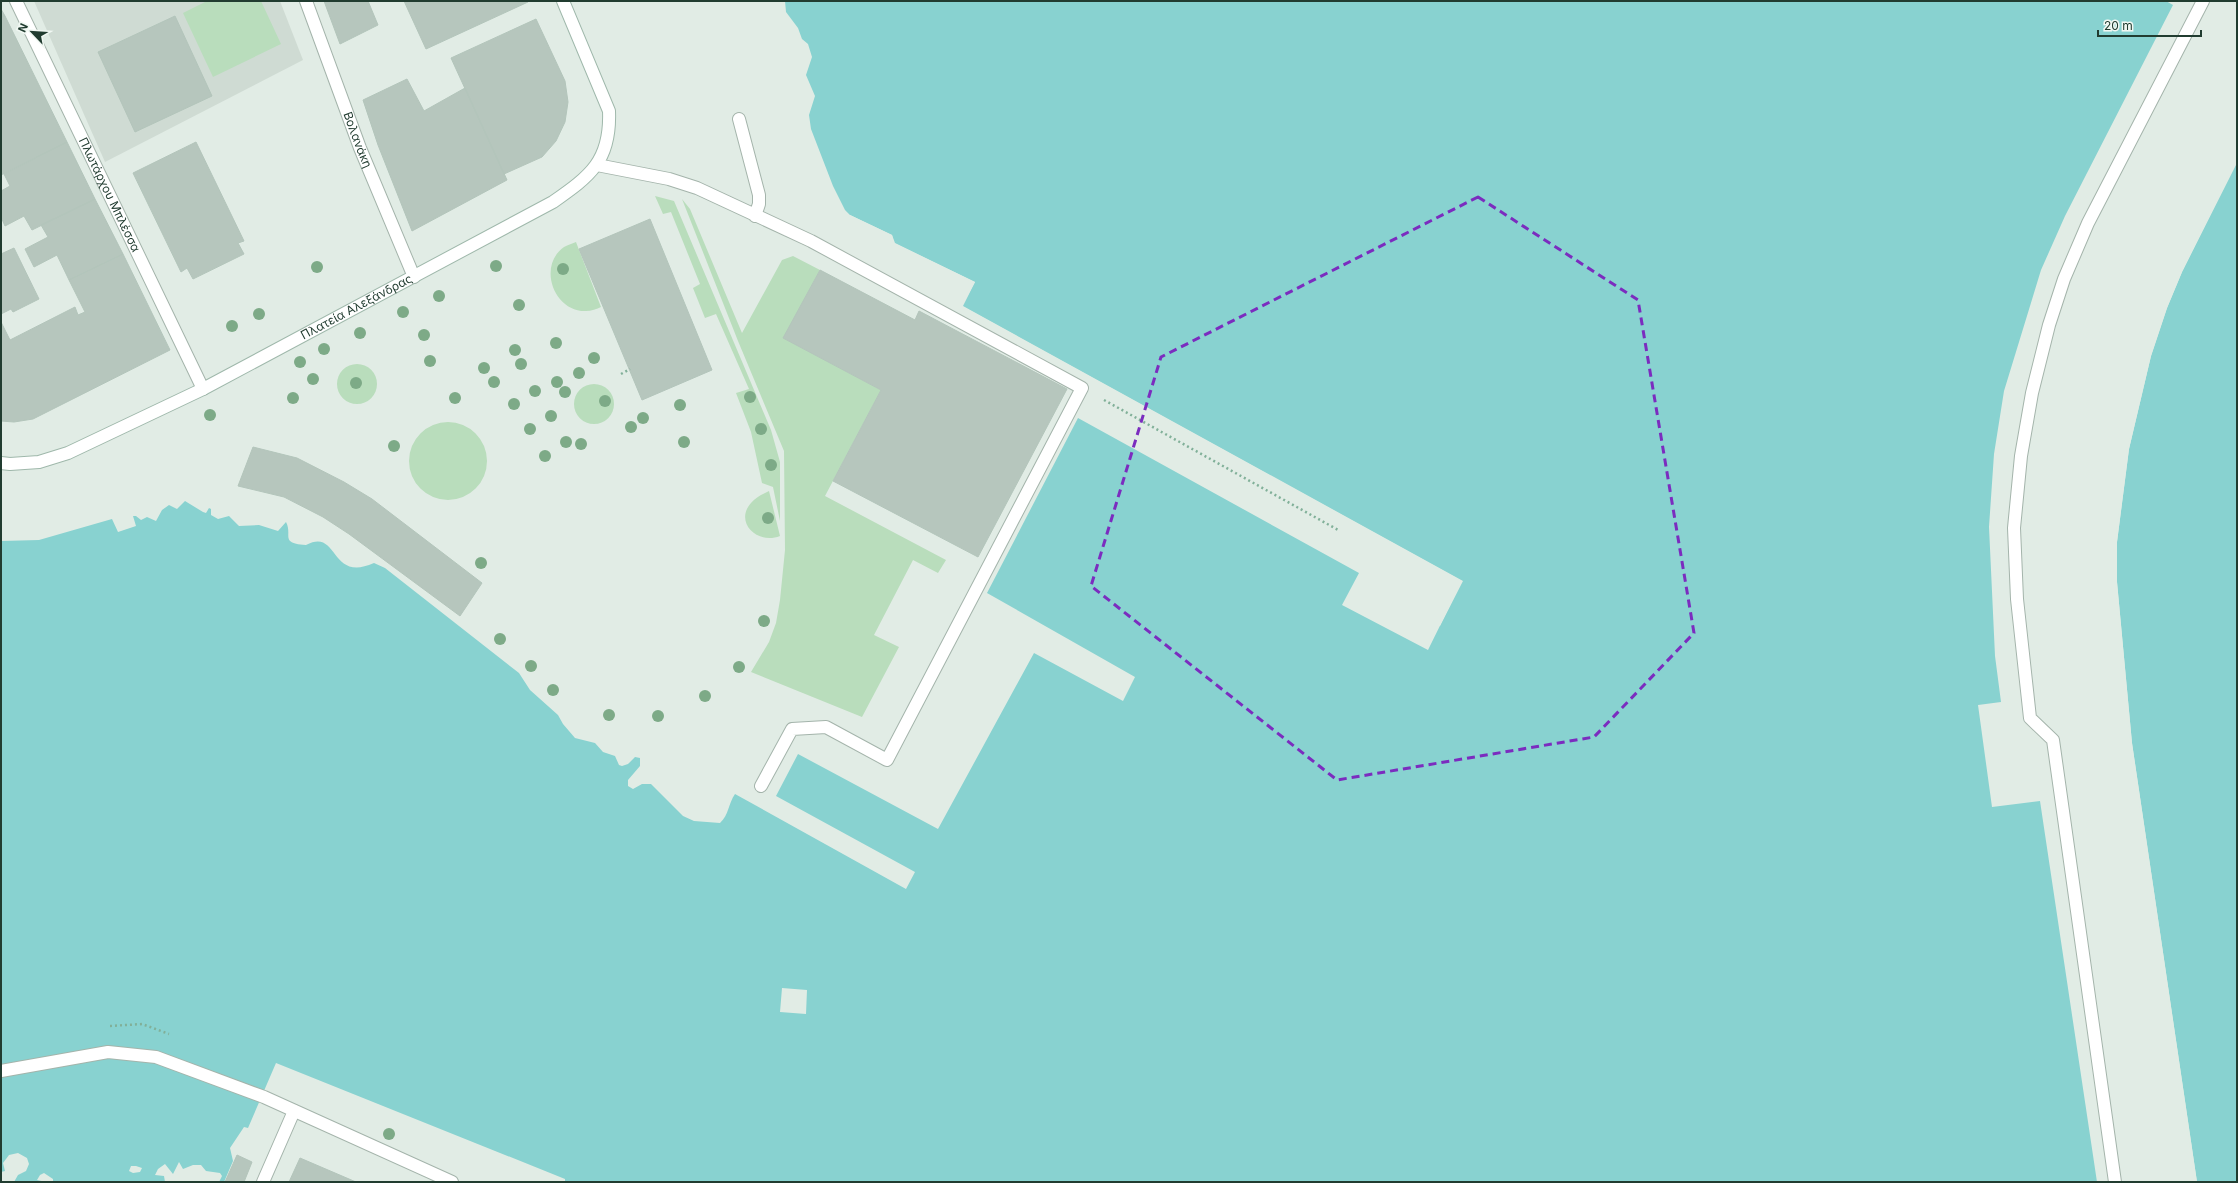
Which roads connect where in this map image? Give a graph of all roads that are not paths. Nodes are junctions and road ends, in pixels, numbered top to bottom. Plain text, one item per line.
1 (16, 1) edge
2 (306, 1) edge
3 (563, 1) edge
4 (2203, 1) edge
5 (739, 119) dead end
6 (597, 165) junction
7 (755, 216) junction
8 (414, 277) junction
9 (203, 388) junction
10 (1, 463) edge
11 (761, 786) dead end
12 (1, 1072) edge
13 (294, 1110) junction
14 (263, 1182) edge
15 (452, 1182) edge
16 (2116, 1182) edge

1 - 9 street, Πλωτάρχου Μπλέσσα
2 - 8 street, Βολανάκη
3 - 6 street, Πλατεία Αλεξάνδρας
4 - 16 street
5 - 7 street
6 - 7 street
6 - 8 street, Πλατεία Αλεξάνδρας
7 - 11 street
8 - 9 street, Πλατεία Αλεξάνδρας
9 - 10 street, Πλατεία Αλεξάνδρας
12 - 13 street
13 - 14 street
13 - 15 street

